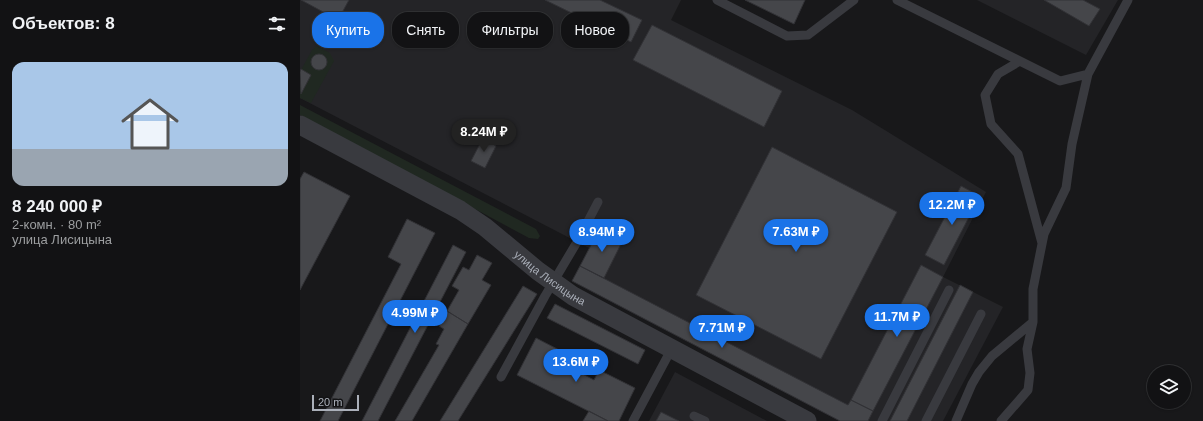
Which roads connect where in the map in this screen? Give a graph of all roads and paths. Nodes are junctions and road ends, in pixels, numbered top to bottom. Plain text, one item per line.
1 (717, 0) edge
2 (854, 0) edge
3 (897, 0) edge
4 (1128, 0) edge
5 (1020, 61) junction
6 (1088, 74) junction
7 (300, 125) edge
8 (598, 202) dead end
9 (1042, 243) junction
10 (553, 283) junction
11 (949, 290) dead end
12 (981, 314) dead end
13 (1033, 322) junction
14 (672, 348) junction
15 (501, 377) dead end
16 (694, 416) dead end
17 (633, 421) edge
18 (704, 421) edge
19 (807, 421) edge
20 (882, 421) edge
21 (926, 421) edge
22 (956, 421) edge
23 (1001, 421) edge

1 - 2 lane
3 - 5 lane
4 - 6 lane
5 - 6 lane
5 - 9 lane
6 - 9 lane
7 - 10 street, улица Лисицына
8 - 10 lane
9 - 13 lane
10 - 14 street, улица Лисицына
10 - 15 lane
11 - 20 lane
12 - 21 lane
13 - 22 lane
13 - 23 lane
14 - 17 lane
14 - 19 street, улица Лисицына
16 - 18 lane

